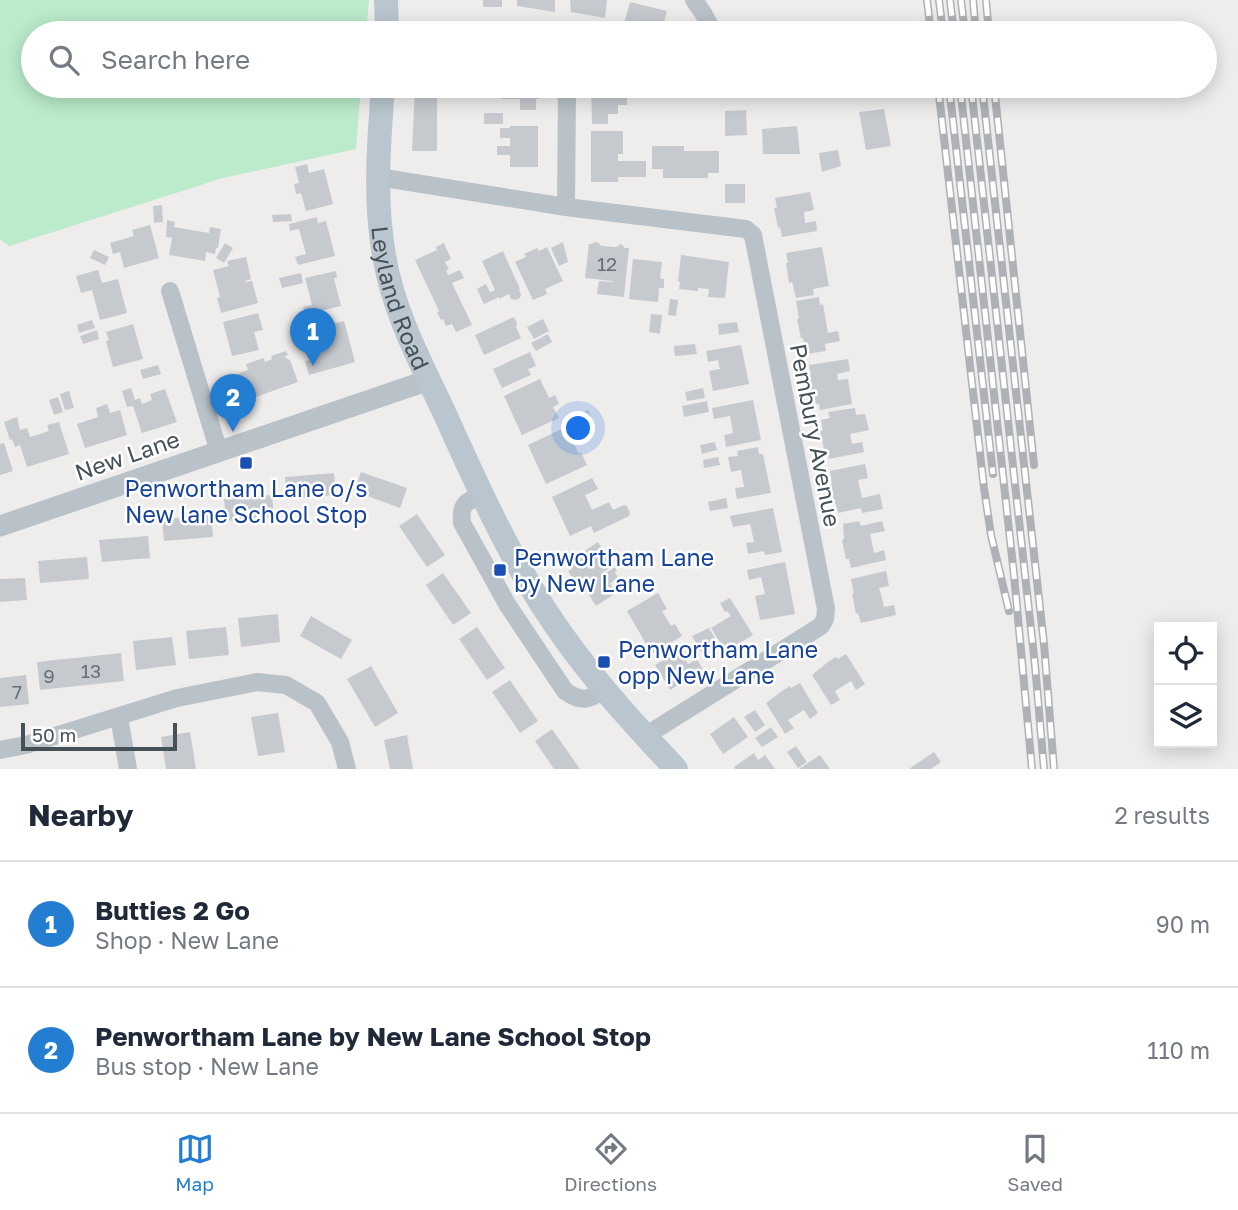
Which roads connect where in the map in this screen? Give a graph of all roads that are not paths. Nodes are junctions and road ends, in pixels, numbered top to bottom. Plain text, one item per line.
1 (386, 0) edge
2 (694, 0) edge
3 (387, 21) edge
4 (707, 21) edge
5 (382, 98) edge
6 (567, 98) edge
7 (378, 177) junction
8 (566, 206) junction
9 (170, 291) dead end
10 (429, 380) junction
11 (219, 452) junction
12 (0, 526) edge
13 (119, 717) junction
14 (645, 736) junction
15 (0, 750) edge
16 (128, 769) edge
17 (347, 769) edge
18 (676, 769) edge

1 - 3 main road
2 - 4 street
5 - 7 main road, Leyland Road
6 - 8 street
7 - 8 street, Pembury Avenue
7 - 10 main road, Leyland Road
8 - 14 street, Pembury Avenue
9 - 11 street
10 - 11 street, New Lane
10 - 14 main road, Leyland Road
11 - 12 street, New Lane
13 - 15 street
13 - 16 street
13 - 17 street
14 - 18 main road, Leyland Road

